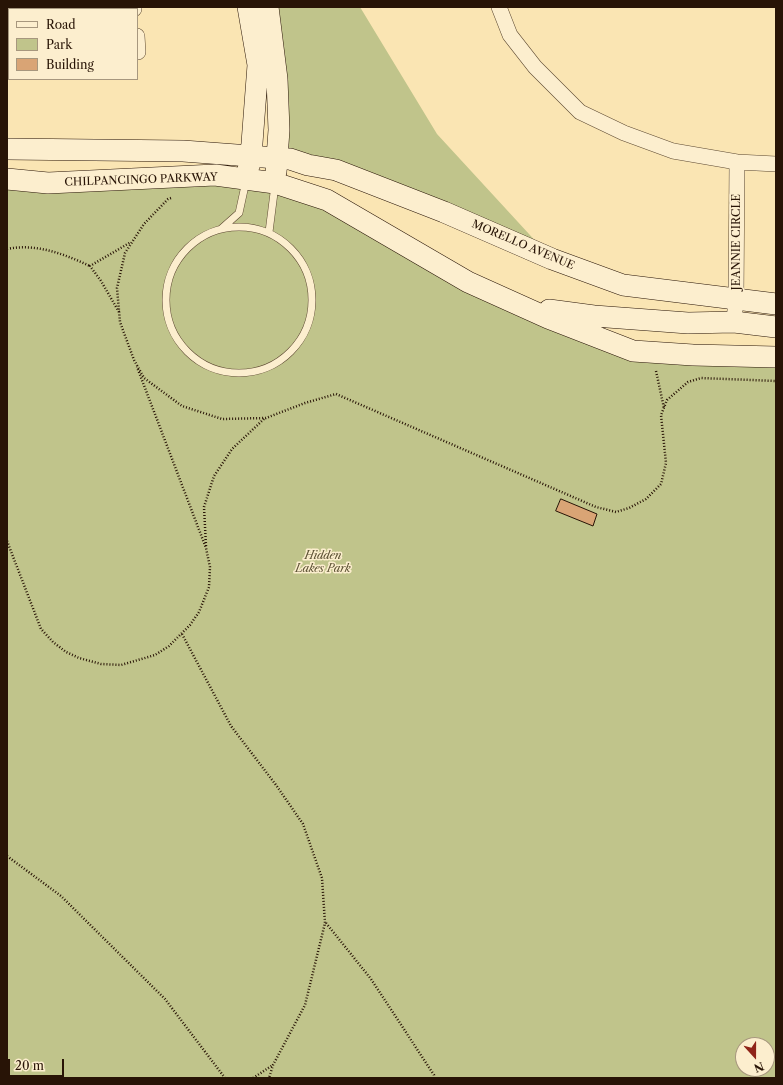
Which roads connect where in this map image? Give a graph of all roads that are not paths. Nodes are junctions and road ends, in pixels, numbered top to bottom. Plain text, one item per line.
1 (248, 7) edge
2 (268, 7) edge
3 (499, 7) edge
4 (7, 149) edge
5 (251, 156) junction
6 (277, 158) junction
7 (737, 162) junction
8 (776, 164) edge
9 (7, 179) edge
10 (246, 179) junction
11 (275, 183) junction
12 (221, 229) junction
13 (269, 232) junction
14 (736, 298) junction
15 (776, 304) edge
16 (522, 306) junction
17 (734, 322) junction
18 (776, 327) edge
19 (776, 357) edge

1 - 5 street
2 - 6 street
3 - 7 street
4 - 5 street, MORELLO AVENUE
5 - 6 street, MORELLO AVENUE
5 - 10 street
6 - 11 street
6 - 14 street, MORELLO AVENUE
7 - 8 street
7 - 14 street, JEANNIE CIRCLE
9 - 10 street, CHILPANCINGO PARKWAY
10 - 11 street, CHILPANCINGO PARKWAY
10 - 12 lane
11 - 13 lane
11 - 16 street
12 - 13 lane
12 - 13 lane
14 - 15 street, MORELLO AVENUE
14 - 17 street, JEANNIE CIRCLE
16 - 17 street
16 - 19 street
17 - 18 street

